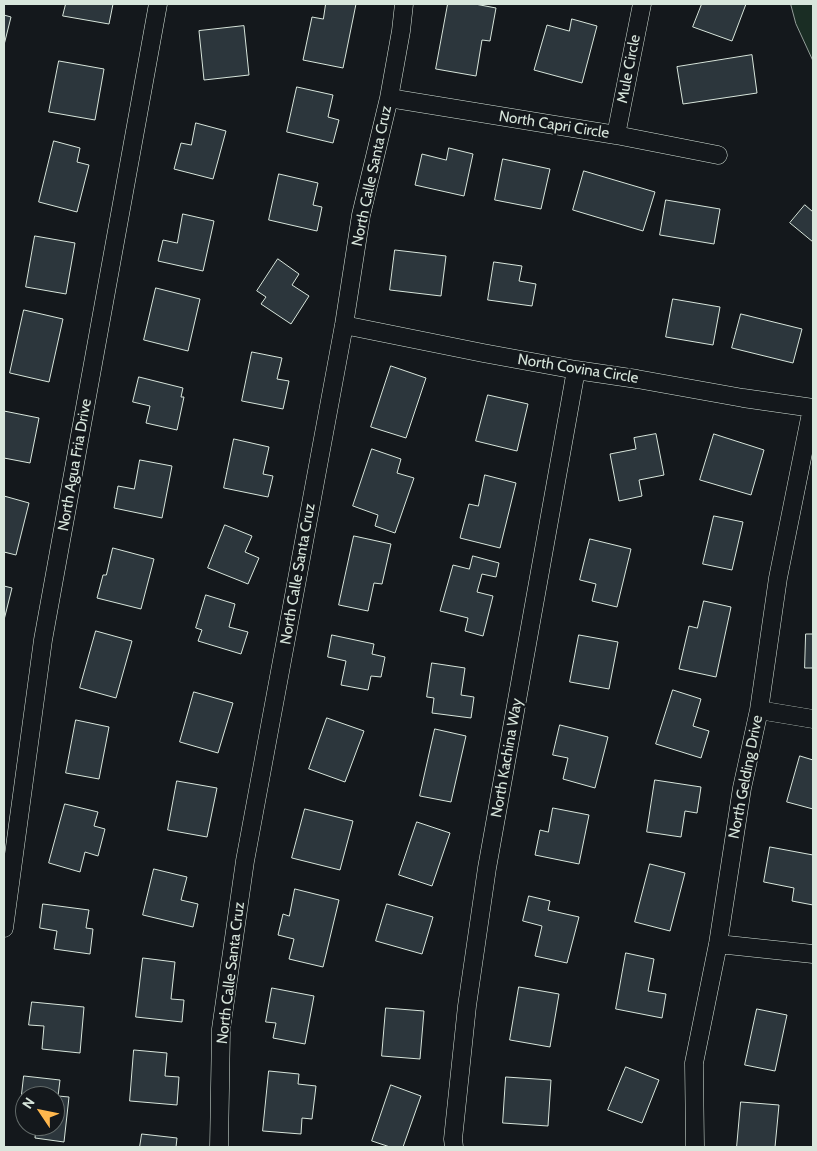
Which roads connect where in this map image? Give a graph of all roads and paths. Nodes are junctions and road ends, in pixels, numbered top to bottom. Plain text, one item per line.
1 (158, 4) edge
2 (404, 4) edge
3 (642, 4) edge
4 (389, 98) junction
5 (616, 135) junction
6 (718, 155) dead end
7 (344, 325) junction
8 (576, 370) junction
9 (813, 408) edge
10 (760, 710) junction
11 (813, 719) edge
12 (4, 928) edge
13 (718, 944) junction
14 (813, 954) edge
15 (218, 1147) edge
16 (454, 1147) edge
17 (695, 1147) edge

1 - 12 street, North Agua Fria Drive
2 - 4 street, North Calle Santa Cruz
3 - 5 street, Mule Circle
4 - 5 street, North Capri Circle
4 - 7 street, North Calle Santa Cruz
5 - 6 street, North Capri Circle
7 - 8 street, North Covina Circle
7 - 15 street, North Calle Santa Cruz
8 - 9 street, North Covina Circle
8 - 16 street, North Kachina Way
9 - 10 street, North Gelding Drive
10 - 11 street
10 - 13 street, North Gelding Drive
13 - 14 street
13 - 17 street, North Gelding Drive

